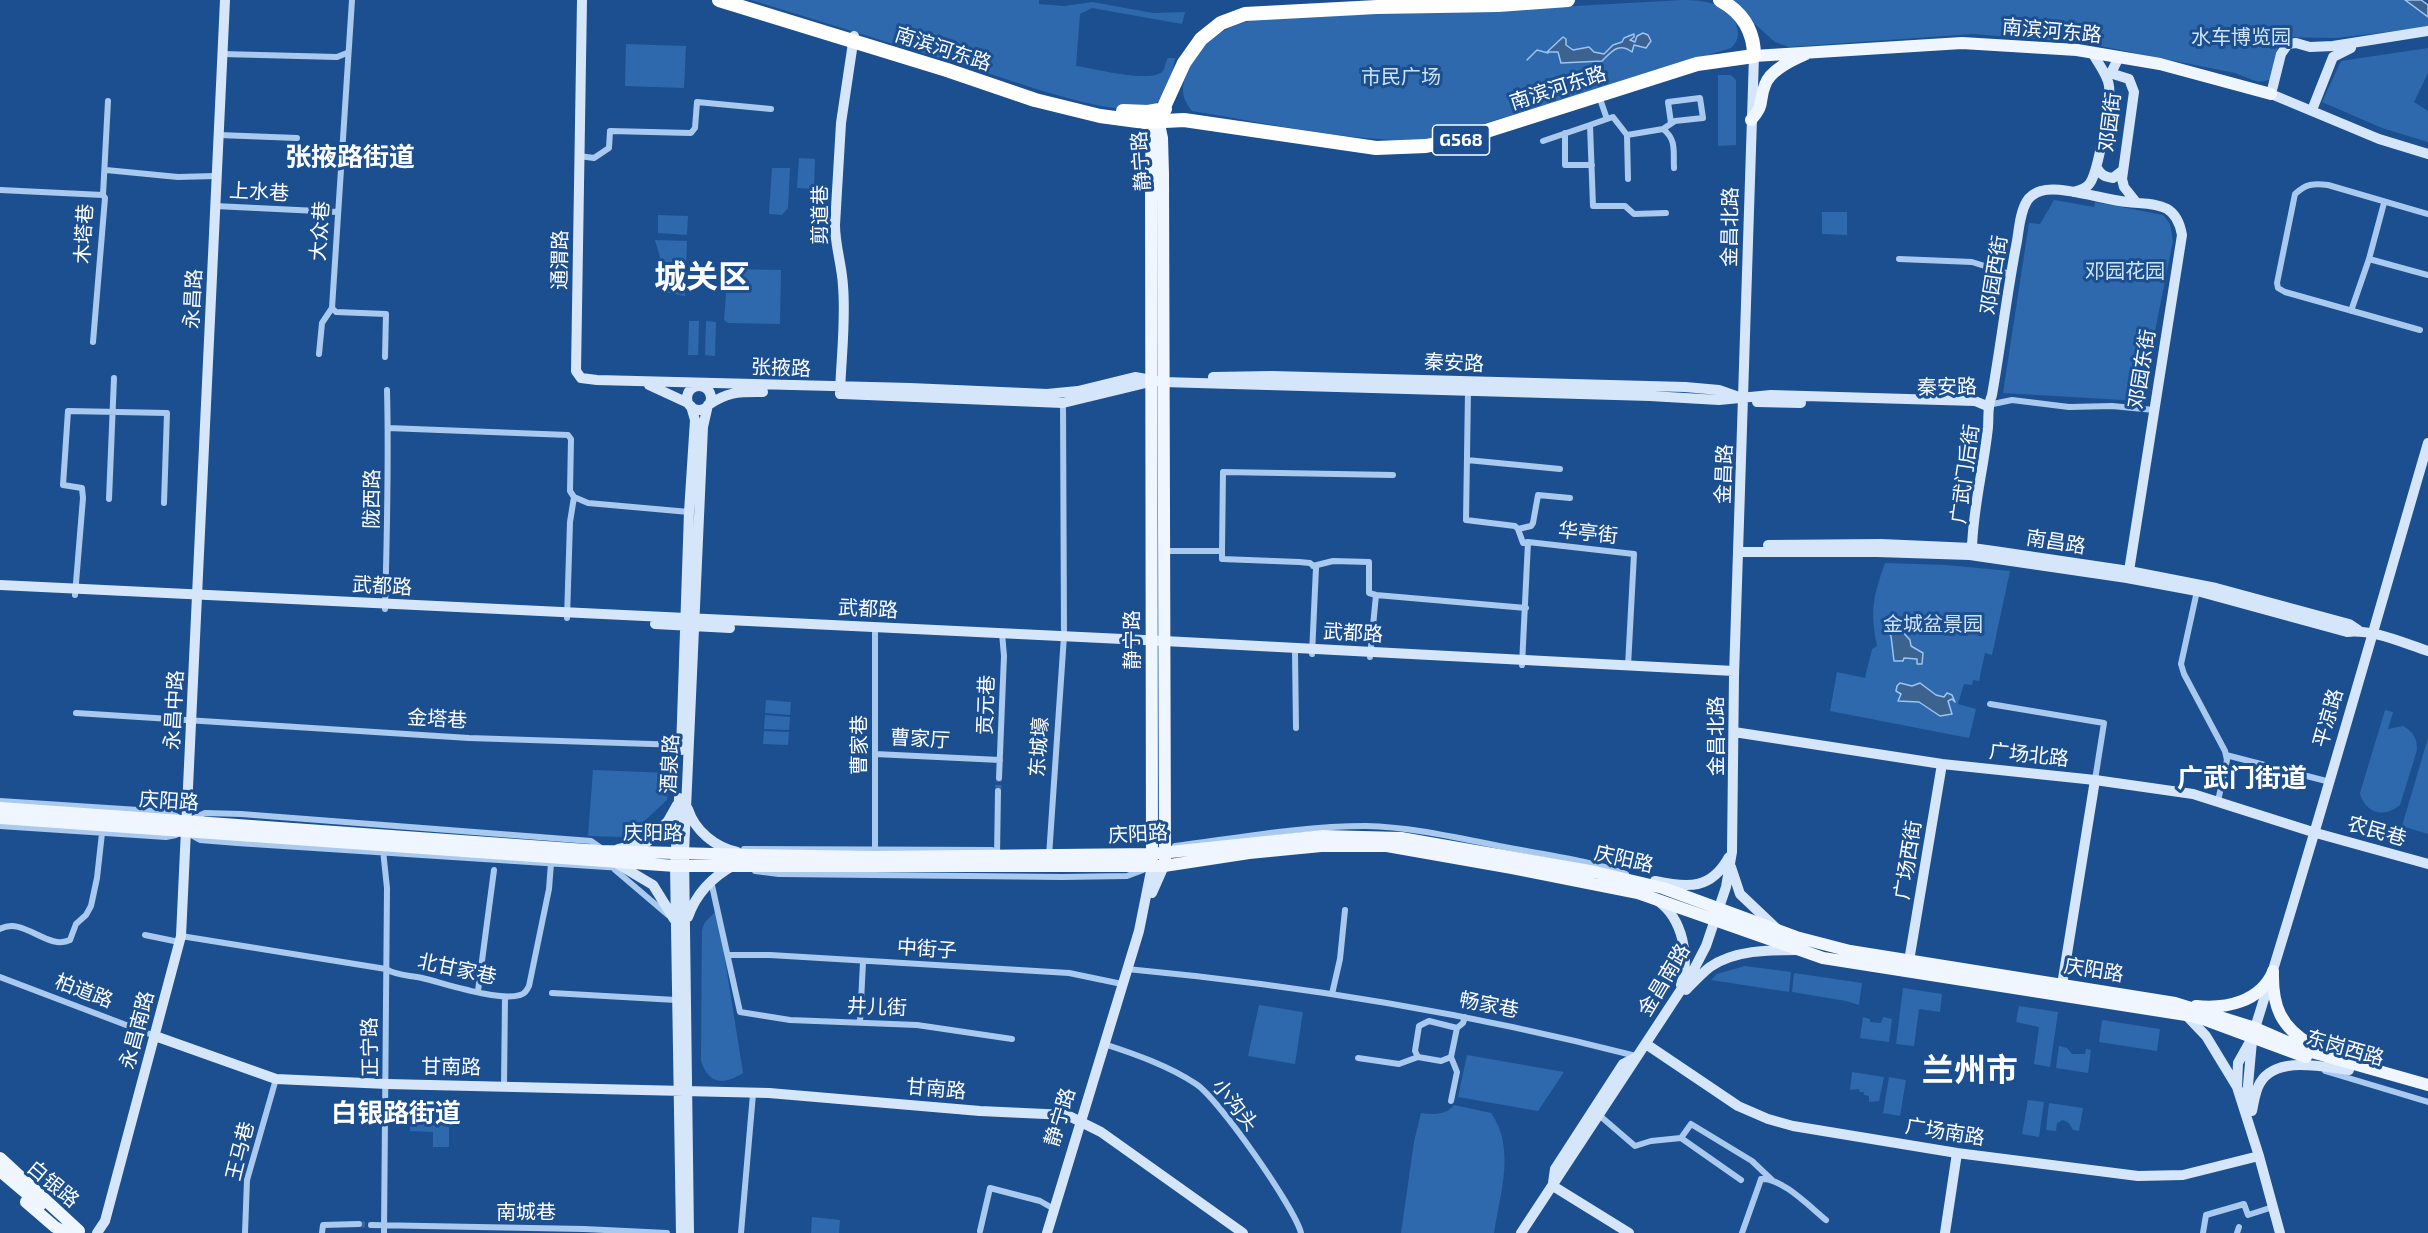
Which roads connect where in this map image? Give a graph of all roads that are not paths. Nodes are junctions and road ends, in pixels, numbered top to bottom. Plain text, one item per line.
1 (225, 0) edge
2 (352, 0) edge
3 (582, 0) edge
4 (719, 0) edge
5 (735, 0) edge
6 (1436, 0) edge
7 (1473, 0) edge
8 (1490, 0) edge
9 (1568, 0) edge
10 (1720, 0) edge
11 (1395, 7) junction
12 (2428, 31) edge
13 (2428, 37) edge
14 (854, 39) junction
15 (1812, 52) junction
16 (2092, 52) junction
17 (347, 53) junction
18 (222, 54) junction
19 (1754, 56) junction
20 (2119, 57) junction
21 (2271, 94) junction
22 (1599, 95) junction
23 (108, 101) dead end
24 (771, 109) dead end
25 (2312, 110) junction
26 (1162, 114) junction
27 (1607, 119) junction
28 (1751, 120) junction
29 (1671, 123) junction
30 (1590, 125) junction
31 (1664, 129) junction
32 (1565, 134) junction
33 (219, 135) junction
34 (1627, 135) junction
35 (297, 138) dead end
36 (1543, 141) dead end
37 (2428, 154) edge
38 (579, 156) junction
39 (1592, 165) junction
40 (1674, 168) dead end
41 (2097, 168) junction
42 (106, 170) junction
43 (2122, 171) junction
44 (216, 177) junction
45 (1628, 179) dead end
46 (0, 190) edge
47 (2074, 192) junction
48 (103, 195) junction
49 (2136, 202) junction
50 (2384, 203) junction
51 (215, 206) junction
52 (338, 212) junction
53 (1666, 213) dead end
54 (2428, 214) edge
55 (2369, 258) junction
56 (1899, 259) dead end
57 (2010, 274) junction
58 (2428, 275) edge
59 (332, 308) junction
60 (2350, 310) junction
61 (2420, 330) dead end
62 (93, 342) dead end
63 (319, 354) dead end
64 (386, 357) dead end
65 (114, 378) dead end
66 (637, 382) junction
67 (678, 382) junction
68 (1157, 382) junction
69 (721, 383) junction
70 (698, 387) junction
71 (387, 390) dead end
72 (1468, 390) junction
73 (840, 391) junction
74 (1062, 398) junction
75 (1744, 398) junction
76 (689, 404) junction
77 (708, 405) junction
78 (1987, 406) junction
79 (2154, 410) junction
80 (113, 411) junction
81 (388, 428) junction
82 (2428, 443) edge
83 (1467, 460) junction
84 (1560, 469) dead end
85 (1393, 475) dead end
86 (574, 497) junction
87 (1570, 498) dead end
88 (110, 499) dead end
89 (164, 503) dead end
90 (689, 512) junction
91 (1518, 529) junction
92 (1528, 543) junction
93 (1739, 548) junction
94 (1164, 551) junction
95 (1222, 551) junction
96 (1971, 551) junction
97 (1313, 566) junction
98 (2129, 571) junction
99 (0, 585) edge
100 (0, 591) edge
101 (2197, 591) junction
102 (76, 592) junction
103 (1376, 595) junction
104 (197, 598) junction
105 (385, 607) junction
106 (1526, 608) junction
107 (567, 615) junction
108 (690, 623) junction
109 (2358, 630) junction
110 (875, 632) junction
111 (2372, 634) junction
112 (1002, 636) junction
113 (1064, 639) junction
114 (1158, 643) junction
115 (2428, 651) edge
116 (1312, 652) junction
117 (1295, 653) junction
118 (1370, 655) junction
119 (1522, 663) junction
120 (1628, 666) junction
121 (1734, 674) junction
122 (1990, 704) dead end
123 (76, 713) dead end
124 (192, 719) junction
125 (1296, 728) dead end
126 (1734, 732) junction
127 (682, 745) junction
128 (875, 754) junction
129 (2226, 755) junction
130 (999, 760) junction
131 (1942, 764) junction
132 (999, 778) tunnel mouth
133 (2095, 780) junction
134 (2330, 782) junction
135 (998, 791) tunnel mouth
136 (683, 796) junction
137 (0, 801) edge
138 (2218, 801) junction
139 (0, 808) edge
140 (0, 818) edge
141 (0, 826) edge
142 (185, 827) junction
143 (102, 833) junction
144 (2316, 833) junction
145 (383, 850) junction
146 (729, 850) junction
147 (1732, 852) junction
148 (874, 853) junction
149 (997, 853) junction
150 (1049, 853) junction
151 (752, 855) junction
152 (680, 859) junction
153 (1158, 860) junction
154 (551, 861) junction
155 (611, 861) junction
156 (2428, 864) edge
157 (735, 865) junction
158 (1731, 867) junction
159 (494, 870) dead end
160 (1595, 872) junction
161 (1627, 874) junction
162 (711, 881) junction
163 (1638, 893) junction
164 (1345, 910) dead end
165 (1717, 914) junction
166 (681, 923) junction
167 (0, 929) edge
168 (1778, 930) junction
169 (145, 935) dead end
170 (180, 939) junction
171 (1802, 950) junction
172 (729, 955) junction
173 (1909, 961) junction
174 (863, 962) junction
175 (386, 969) junction
176 (1127, 969) junction
177 (2273, 971) junction
178 (0, 977) edge
179 (1122, 984) junction
180 (2062, 985) junction
181 (478, 991) junction
182 (552, 993) dead end
183 (1332, 994) junction
184 (505, 996) junction
185 (676, 1000) junction
186 (1674, 1003) junction
187 (2175, 1003) junction
188 (2186, 1015) junction
189 (1464, 1017) junction
190 (860, 1022) junction
191 (1457, 1028) junction
192 (2253, 1033) junction
193 (155, 1036) junction
194 (1012, 1039) dead end
195 (1104, 1043) junction
196 (1646, 1044) junction
197 (1418, 1057) junction
198 (1451, 1057) junction
199 (1637, 1057) junction
200 (1358, 1058) dead end
201 (2350, 1066) junction
202 (2310, 1067) junction
203 (276, 1079) junction
204 (387, 1084) junction
205 (2428, 1085) edge
206 (504, 1086) junction
207 (2237, 1087) junction
208 (683, 1091) junction
209 (2428, 1092) edge
210 (753, 1094) junction
211 (1451, 1101) dead end
212 (2428, 1102) edge
213 (2252, 1111) junction
214 (1599, 1115) junction
215 (1079, 1121) junction
216 (1681, 1138) junction
217 (1957, 1153) junction
218 (2259, 1156) junction
219 (0, 1158) edge
220 (0, 1164) edge
221 (0, 1171) edge
222 (0, 1180) edge
223 (1741, 1180) dead end
224 (1772, 1180) junction
225 (1553, 1186) junction
226 (2273, 1207) junction
227 (1054, 1209) junction
228 (57, 1217) junction
229 (1826, 1220) dead end
230 (358, 1224) tunnel mouth
231 (371, 1225) tunnel mouth
232 (384, 1229) edge
233 (980, 1231) dead end
234 (75, 1233) edge
235 (97, 1233) edge
236 (245, 1233) edge
237 (322, 1233) edge
238 (667, 1233) edge
239 (681, 1233) edge
240 (689, 1233) edge
241 (741, 1233) edge
242 (1047, 1233) edge
243 (1243, 1233) edge
244 (1301, 1233) edge
245 (1521, 1233) edge
246 (1629, 1233) edge
247 (1742, 1233) edge
248 (1945, 1233) edge
249 (2203, 1233) edge
250 (2280, 1233) edge
251 (2288, 1233) edge

1 - 18 main road, 永昌路
2 - 17 street, 大众巷
3 - 38 main road, 通渭路
4 - 14 highway, 南滨河东路 / G568
5 - 14 highway, 南滨河东路 / G568
6 - 11 main road
7 - 8 main road
9 - 11 highway
10 - 19 highway
11 - 26 highway
12 - 21 main road
13 - 25 main road
14 - 26 highway, 南滨河东路 / G568
14 - 73 main road, 剪道巷
15 - 16 main road, 南滨河东路
15 - 19 main road, 南滨河东路
15 - 28 main road
16 - 20 main road, 南滨河东路
16 - 41 main road, 邓园街
17 - 18 street
17 - 52 street, 大众巷
18 - 33 main road, 永昌路
19 - 22 highway, 南滨河东路 / G568
19 - 28 main road, 金昌北路
20 - 21 main road, 南滨河东路
20 - 43 main road, 邓园街
21 - 25 main road, 南滨河东路
22 - 26 highway, 南滨河东路 / G568
22 - 27 street
23 - 42 street
24 - 38 street
25 - 37 main road, 南滨河东路
26 - 68 main road, 静宁路
27 - 30 street
27 - 34 street
28 - 75 main road, 金昌北路
29 - 29 street
29 - 31 street
30 - 32 street
30 - 39 street
31 - 34 street
31 - 40 street
32 - 36 street
32 - 39 street
33 - 35 street
33 - 44 main road, 永昌路
34 - 45 street
38 - 66 main road, 通渭路
39 - 53 street
41 - 43 main road
41 - 47 main road, 邓园街
42 - 44 street
42 - 48 street
43 - 49 main road, 邓园街
44 - 51 main road, 永昌路
46 - 48 street, 木塔巷
47 - 49 main road, 邓园西街
47 - 57 main road, 邓园西街
48 - 62 street, 木塔巷
49 - 79 main road, 邓园东街
50 - 54 street
50 - 55 street
50 - 60 street
51 - 52 street, 上水巷
51 - 104 main road, 永昌路
52 - 59 street, 大众巷
55 - 58 street
55 - 60 street
56 - 57 street
57 - 78 main road, 邓园西街
59 - 63 street, 大众巷
59 - 64 street
60 - 61 street
65 - 80 street
66 - 67 main road, 通渭路
66 - 76 main road
67 - 69 main road, 通渭路
67 - 70 main road
68 - 72 main road, 秦安路
68 - 74 main road
68 - 75 main road, 秦安路
68 - 94 main road, 静宁路
68 - 114 main road, 静宁路
69 - 70 main road
69 - 73 main road, 张掖路
70 - 76 main road
70 - 77 main road
71 - 81 street, 陇西路
72 - 75 main road, 秦安路
72 - 83 street
73 - 74 main road
73 - 77 main road
74 - 113 street, 东城壕
75 - 78 main road, 秦安路
75 - 93 main road, 金昌路
76 - 77 main road
76 - 90 main road, 酒泉路
77 - 108 main road, 酒泉路
78 - 79 street, 广武门后街
78 - 96 main road, 广武门后街
79 - 98 main road, 邓园东街
80 - 88 street
80 - 89 street
80 - 102 street
81 - 86 street
81 - 105 street, 陇西路
82 - 111 main road, 平凉路
83 - 84 street
83 - 91 street
85 - 95 street
86 - 90 street
86 - 107 street
87 - 91 street
90 - 108 main road, 酒泉路
91 - 92 street
92 - 106 street, 华亭街
92 - 120 street, 华亭街
93 - 96 main road, 南昌路
93 - 121 main road, 金昌北路
94 - 95 street
94 - 114 main road, 静宁路
95 - 97 street
96 - 98 main road, 南昌路
96 - 101 main road, 南昌路
97 - 103 street
97 - 116 street
98 - 109 main road, 南昌路
99 - 102 main road, 武都路
100 - 102 main road, 武都路
101 - 109 main road, 南昌路
101 - 129 street
102 - 104 main road, 武都路
103 - 106 street
103 - 118 street
104 - 105 main road, 武都路
104 - 124 main road, 永昌中路
105 - 107 main road, 武都路
106 - 119 street, 华亭街
107 - 108 main road, 武都路
108 - 110 main road, 武都路
108 - 112 main road, 武都路
108 - 127 main road, 酒泉路
108 - 136 main road, 酒泉路
109 - 111 main road, 南昌路
110 - 112 main road, 武都路
110 - 128 street, 曹家巷
111 - 115 main road, 南昌路
111 - 134 main road, 平凉路
112 - 113 main road, 武都路
112 - 130 street, 贡元巷
113 - 114 main road, 武都路
113 - 150 street, 东城壕
114 - 116 main road, 武都路
114 - 117 main road, 武都路
114 - 153 main road, 静宁路
116 - 117 main road, 武都路
116 - 118 main road, 武都路
117 - 125 street
118 - 119 main road, 武都路
119 - 120 main road, 武都路
119 - 121 main road, 武都路
120 - 121 main road, 武都路
121 - 126 main road, 金昌北路
122 - 133 street
123 - 124 street, 金塔巷
124 - 127 street, 金塔巷
124 - 142 main road, 永昌中路
126 - 131 main road, 广场北路
126 - 147 main road, 金昌北路
127 - 136 main road, 酒泉路
128 - 130 street, 曹家厅
128 - 148 street, 曹家巷
129 - 134 street
129 - 138 street
130 - 132 street, 贡元巷
131 - 133 main road, 广场北路
131 - 173 main road, 广场西街
133 - 138 main road, 广场北路
133 - 180 main road
134 - 144 main road, 平凉路
135 - 149 street
136 - 146 main road
136 - 152 main road, 酒泉路
136 - 155 main road
137 - 142 street
138 - 144 main road, 广场北路
139 - 142 main road, 庆阳路
140 - 142 main road, 庆阳路
141 - 143 street
142 - 143 street
142 - 145 main road, 庆阳路
142 - 155 main road, 庆阳路
142 - 170 main road, 永昌南路
143 - 167 street
144 - 156 main road, 农民巷
144 - 177 main road, 平凉路
145 - 154 main road, 庆阳路
145 - 175 street, 正宁路
146 - 148 street
146 - 151 main road
147 - 158 main road, 金昌北路
147 - 161 main road
148 - 149 main road, 庆阳路
148 - 151 main road, 庆阳路
149 - 150 main road, 庆阳路
150 - 153 main road, 庆阳路
151 - 152 main road, 庆阳路
152 - 155 main road, 庆阳路
152 - 157 main road, 庆阳路
152 - 166 main road, 酒泉路
153 - 157 main road, 庆阳路
153 - 160 main road, 庆阳路
153 - 161 street
153 - 163 main road, 庆阳路
153 - 176 main road, 静宁路
154 - 155 main road, 庆阳路
154 - 184 street
155 - 166 street
155 - 166 main road
157 - 162 main road
158 - 165 main road, 金昌北路
158 - 168 main road
159 - 181 street
160 - 161 main road
160 - 165 main road, 庆阳路
162 - 166 main road
162 - 172 street
163 - 165 main road, 庆阳路
163 - 186 main road
164 - 183 street
165 - 168 main road, 庆阳路
165 - 171 main road, 庆阳路
165 - 186 main road, 金昌南路
166 - 185 main road, 酒泉路
166 - 208 main road, 酒泉路
168 - 173 main road, 庆阳路
169 - 170 street
170 - 175 street
170 - 193 main road, 永昌南路
171 - 186 main road
171 - 188 main road, 庆阳路
172 - 174 street, 中街子
172 - 190 street, 井儿街
173 - 180 main road, 庆阳路
174 - 179 street, 中街子
174 - 190 street
175 - 181 street, 北甘家巷
175 - 204 street, 正宁路
176 - 179 main road, 静宁路
176 - 183 street, 畅家巷
177 - 187 main road
177 - 192 main road, 平凉路
177 - 201 main road
178 - 193 street, 柏道路
179 - 195 main road, 静宁路
180 - 187 main road, 庆阳路
181 - 184 street, 北甘家巷
182 - 185 street
183 - 189 street, 畅家巷
184 - 206 street, 北甘家巷
185 - 208 main road, 酒泉路
186 - 196 main road, 金昌南路
187 - 192 main road, 庆阳路
188 - 192 main road, 庆阳路
188 - 207 main road
189 - 191 street
189 - 199 street, 畅家巷
190 - 194 street, 井儿街
191 - 197 street
191 - 198 street
192 - 201 main road, 东岗西路
192 - 207 main road, 平凉路
192 - 213 main road, 平凉路
193 - 203 main road, 甘南路
193 - 235 main road, 永昌南路
195 - 215 main road, 静宁路
195 - 244 street, 小沟头
196 - 199 main road, 金昌南路
196 - 217 main road, 广场南路
197 - 198 street
197 - 200 street
198 - 211 street
199 - 214 main road, 金昌南路
199 - 225 main road, 金昌南路
201 - 202 main road
201 - 205 main road, 东岗西路
201 - 209 main road, 东岗西路
202 - 212 street, 东岗西路
202 - 213 main road
203 - 204 main road, 甘南路
203 - 236 street, 王马巷
204 - 206 main road, 甘南路
204 - 232 street, 正宁路
206 - 208 main road, 甘南路
207 - 218 main road, 平凉路
208 - 210 main road, 甘南路
208 - 239 main road, 酒泉路
208 - 240 main road, 酒泉路
210 - 215 main road, 甘南路
210 - 241 street
213 - 251 main road, 平凉路
214 - 216 street
214 - 225 main road, 金昌南路
215 - 227 main road, 静宁路
215 - 243 main road, 甘南路
216 - 223 street
216 - 224 street
217 - 218 main road, 广场南路
217 - 248 main road
218 - 226 main road, 平凉路
219 - 234 main road
220 - 228 main road, 白银路
221 - 228 main road, 白银路
222 - 234 main road
224 - 229 street
224 - 247 street
225 - 245 main road, 金昌南路
225 - 246 main road
226 - 249 street
226 - 250 main road, 平凉路
227 - 233 street
227 - 242 main road, 静宁路
228 - 234 main road, 白银路
230 - 237 street
231 - 232 street, 南城巷
232 - 238 street, 南城巷

